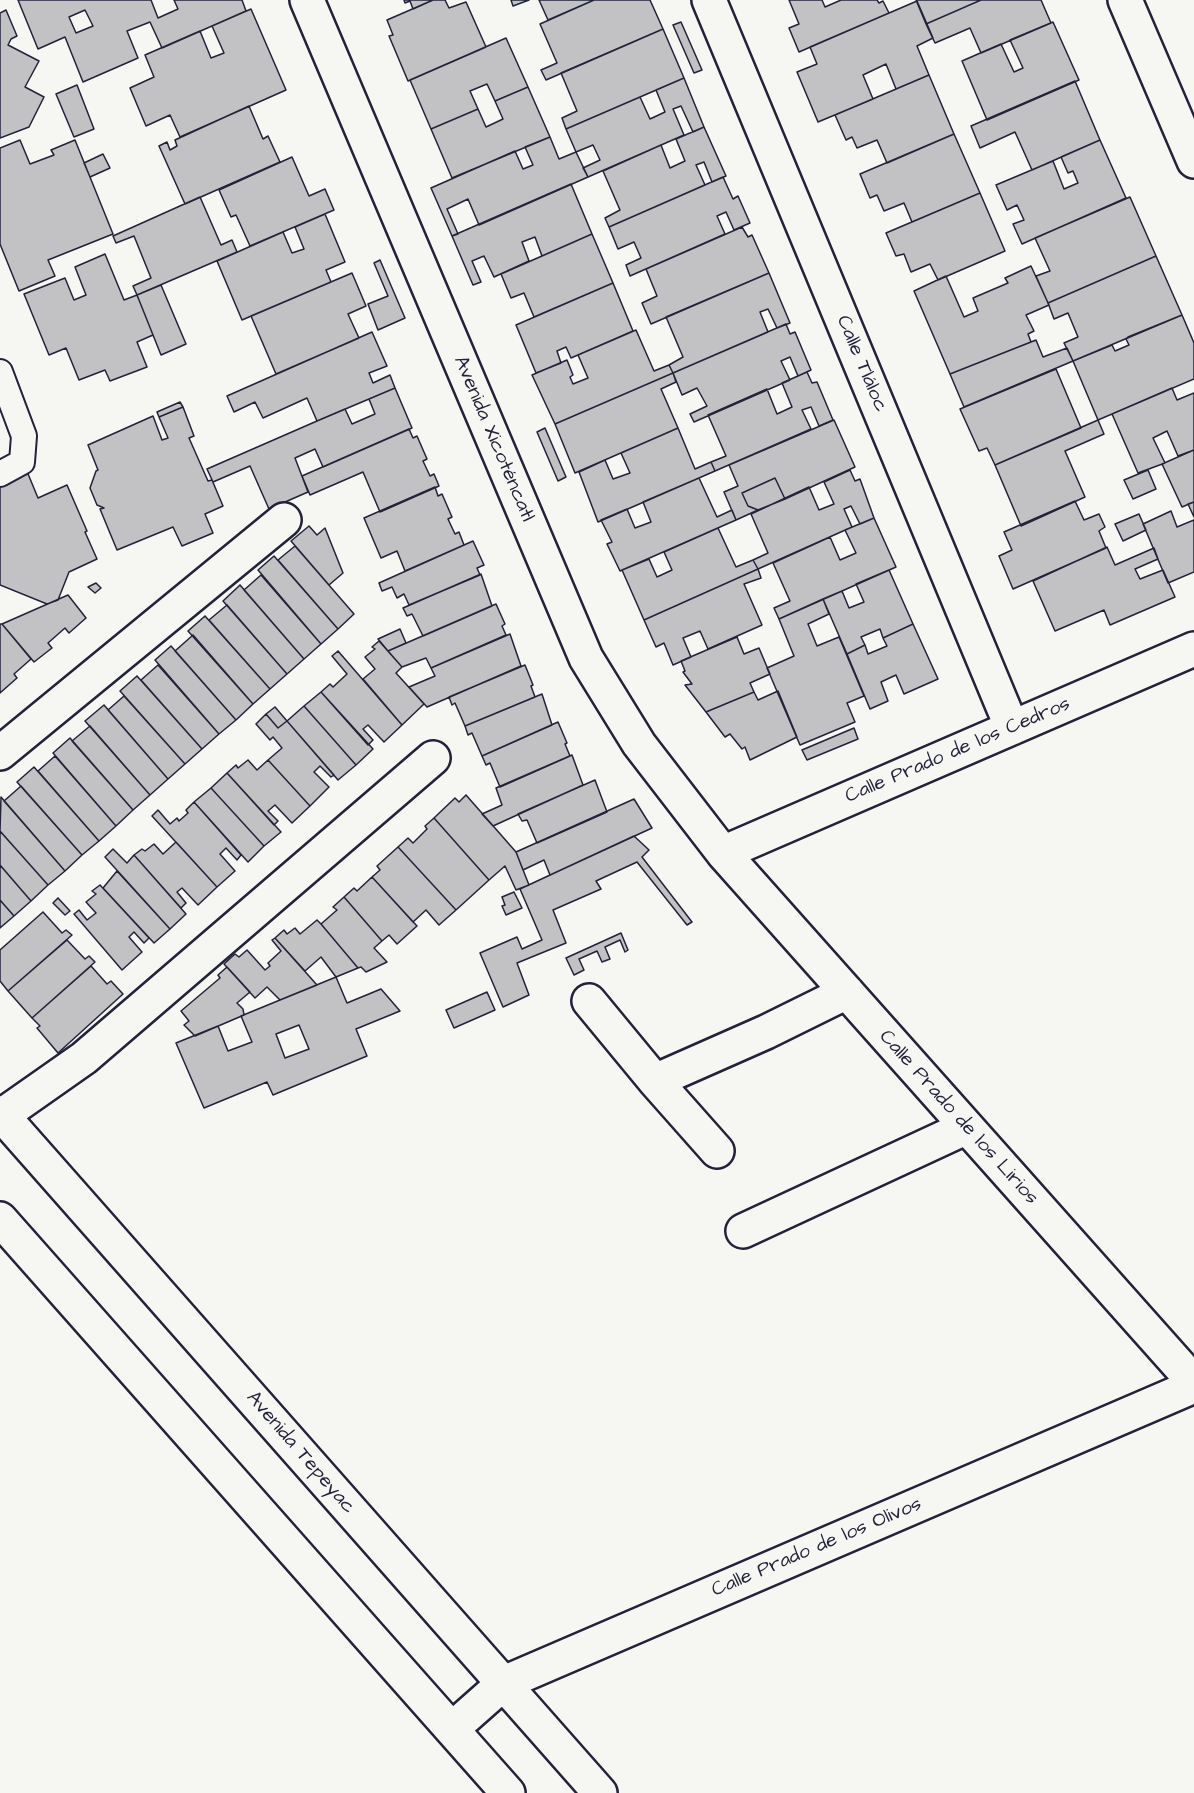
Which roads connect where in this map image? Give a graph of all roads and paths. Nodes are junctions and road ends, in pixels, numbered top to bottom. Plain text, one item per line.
1 (307, 0) edge
2 (710, 0) edge
3 (1125, 0) edge
4 (1194, 161) edge
5 (0, 372) edge
6 (0, 474) edge
7 (284, 520) dead end
8 (1194, 649) edge
9 (1012, 728) junction
10 (0, 753) edge
11 (433, 758) dead end
12 (723, 853) junction
13 (847, 992) junction
14 (589, 1001) dead end
15 (655, 1081) junction
16 (1, 1115) edge
17 (967, 1127) junction
18 (717, 1151) dead end
19 (0, 1219) edge
20 (743, 1231) dead end
21 (1194, 1384) edge
22 (504, 1683) junction
23 (452, 1729) junction
24 (508, 1793) edge
25 (600, 1793) edge

1 - 12 street, Avenida Xicoténcatl
2 - 9 street, Calle Tláloc
3 - 4 street
5 - 6 lane
7 - 10 street
8 - 9 street, Calle Prado de los Cedros
9 - 12 street, Calle Prado de los Cedros
11 - 16 street
12 - 13 street, Calle Prado de los Lirios
13 - 15 street
13 - 17 street, Calle Prado de los Lirios
14 - 15 street
15 - 18 street
16 - 22 street, Avenida Tepeyac
17 - 20 street
17 - 21 street, Calle Prado de los Lirios
19 - 23 street
21 - 22 street, Calle Prado de los Olivos
22 - 23 street, Calle Prado de los Olivos
22 - 25 street, Avenida Tepeyac
23 - 24 street

